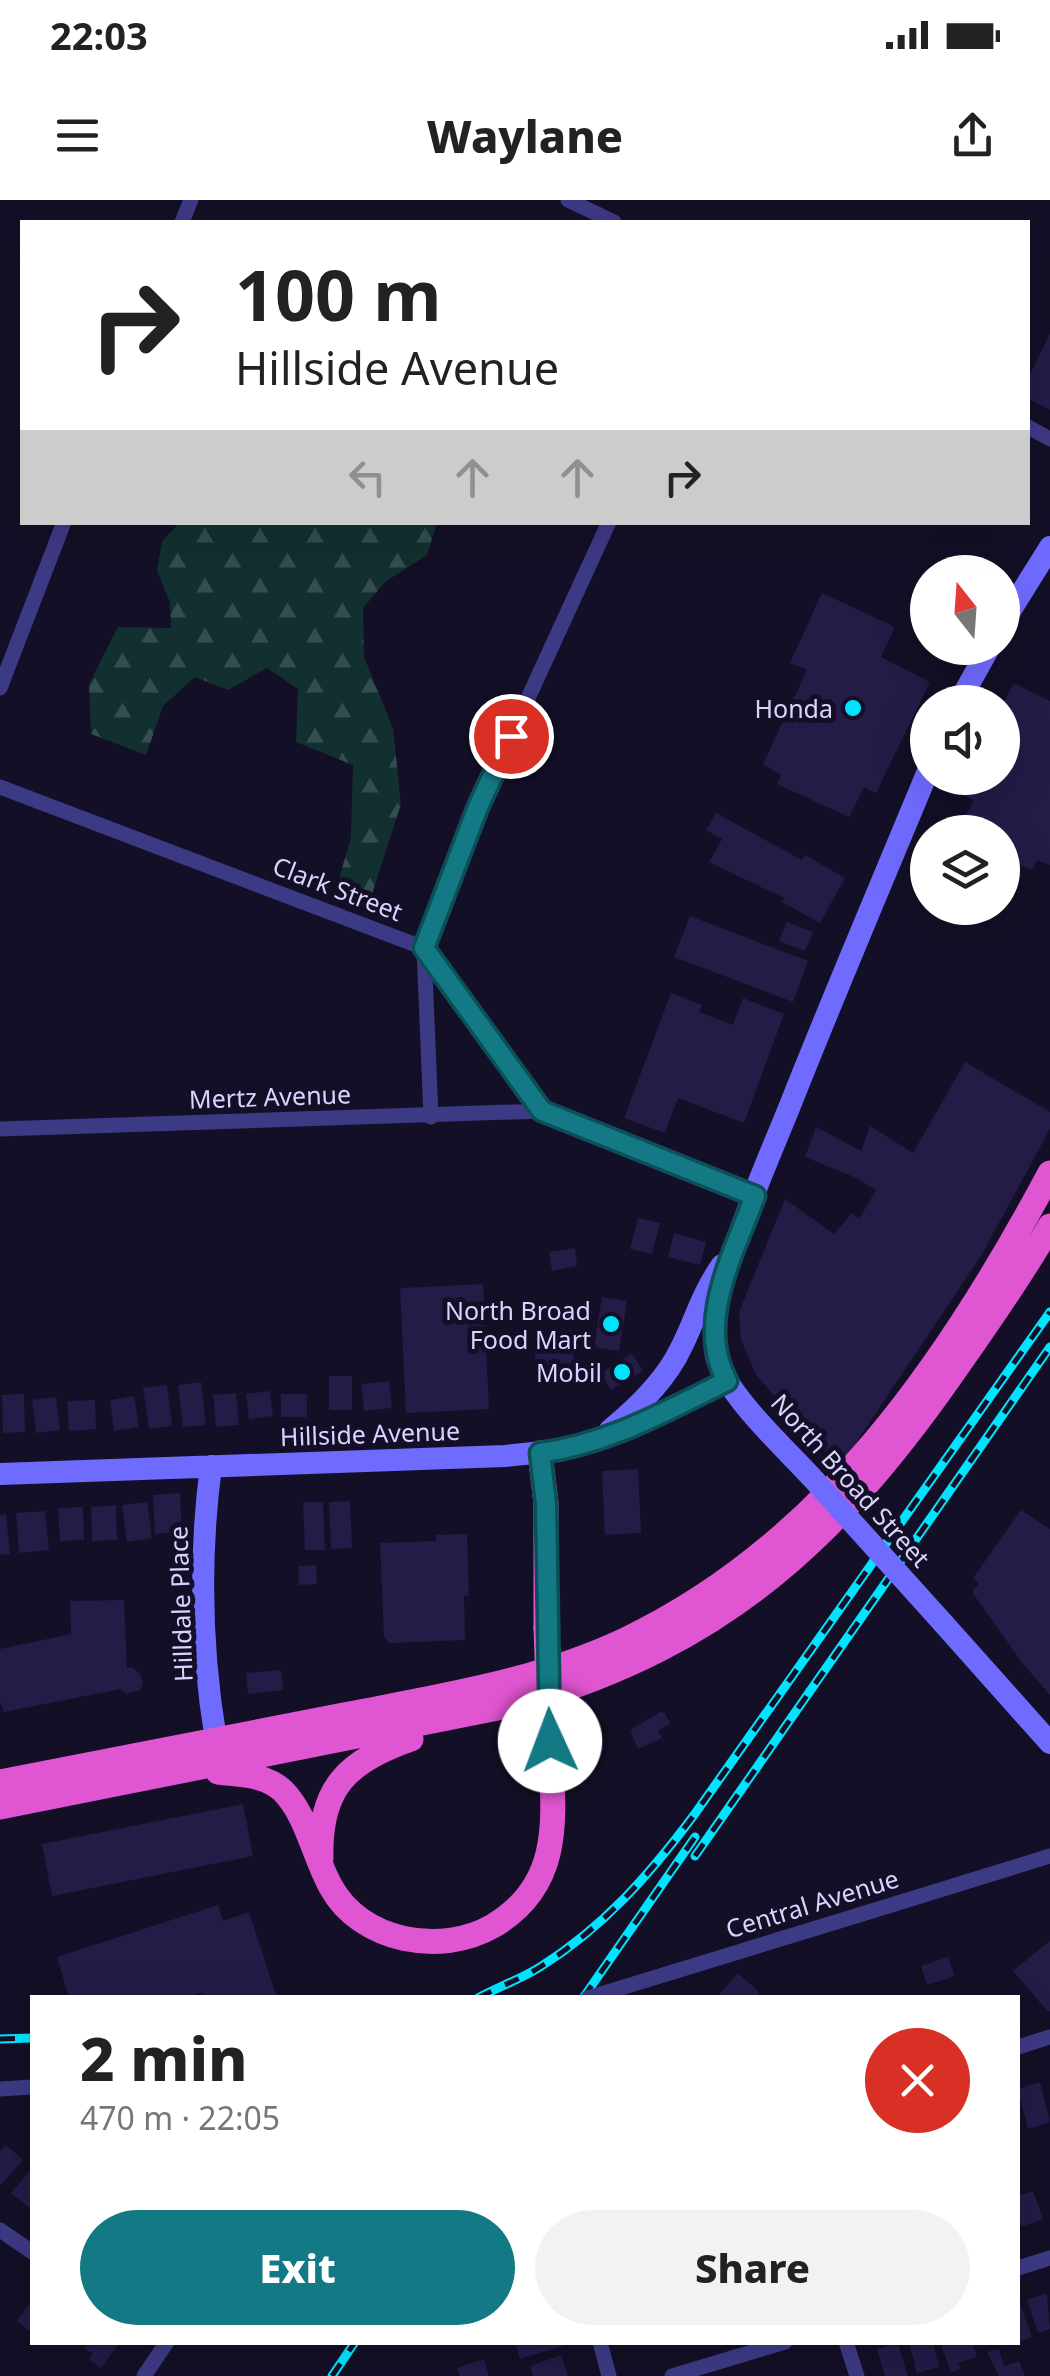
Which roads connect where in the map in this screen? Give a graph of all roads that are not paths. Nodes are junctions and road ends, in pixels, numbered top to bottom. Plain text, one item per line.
1 (568, 200) edge
2 (610, 220) edge
3 (63, 525) edge
4 (608, 525) edge
5 (1050, 547) edge
6 (1020, 595) edge
7 (0, 688) edge
8 (0, 786) edge
9 (918, 795) edge
10 (424, 948) junction
11 (542, 1111) junction
12 (431, 1116) junction
13 (0, 1129) edge
14 (1050, 1173) edge
15 (755, 1196) junction
16 (1050, 1226) edge
17 (736, 1246) junction
18 (727, 1381) junction
19 (596, 1441) junction
20 (540, 1453) junction
21 (211, 1466) junction
22 (0, 1474) edge
23 (493, 1710) junction
24 (216, 1740) junction
25 (1050, 1743) edge
26 (193, 1769) junction
27 (0, 1782) edge
28 (0, 1807) edge
29 (1050, 1856) edge
30 (1026, 1864) junction
31 (1050, 1864) edge
32 (322, 1868) junction
33 (598, 1995) edge
34 (1050, 2037) edge
35 (1020, 2046) edge
36 (30, 2086) edge
37 (0, 2089) edge
38 (0, 2230) edge
39 (30, 2251) edge
40 (1050, 2258) edge
41 (1020, 2267) edge
42 (166, 2345) edge
43 (601, 2345) edge
44 (775, 2345) edge
45 (847, 2345) edge
46 (144, 2376) edge
47 (609, 2376) edge
48 (672, 2376) edge
49 (857, 2376) edge

1 - 2 street
3 - 7 street
4 - 10 street
5 - 6 main road
8 - 10 street, Clark Street
9 - 15 main road, North Broad Street
10 - 11 street, Clark Street
10 - 12 street
11 - 12 street, Mertz Avenue
11 - 15 street
12 - 13 street, Mertz Avenue
14 - 24 highway
15 - 17 main road, North Broad Street
16 - 23 highway
17 - 18 main road, North Broad Street
17 - 19 main road
18 - 19 main road, Hillside Avenue
18 - 25 main road, North Broad Street, bridge
19 - 20 main road, Hillside Avenue
20 - 21 main road, Hillside Avenue
20 - 32 highway, bridge
21 - 22 main road, Hillside Avenue
21 - 24 main road, Hilldale Place
23 - 26 highway
23 - 32 highway
24 - 27 highway
26 - 28 highway
26 - 32 highway
29 - 30 street, Central Avenue
30 - 31 street
30 - 33 street, Central Avenue, bridge
34 - 35 street
36 - 37 street
38 - 39 street
40 - 41 street
42 - 46 street
43 - 47 street
44 - 48 street
45 - 49 street

